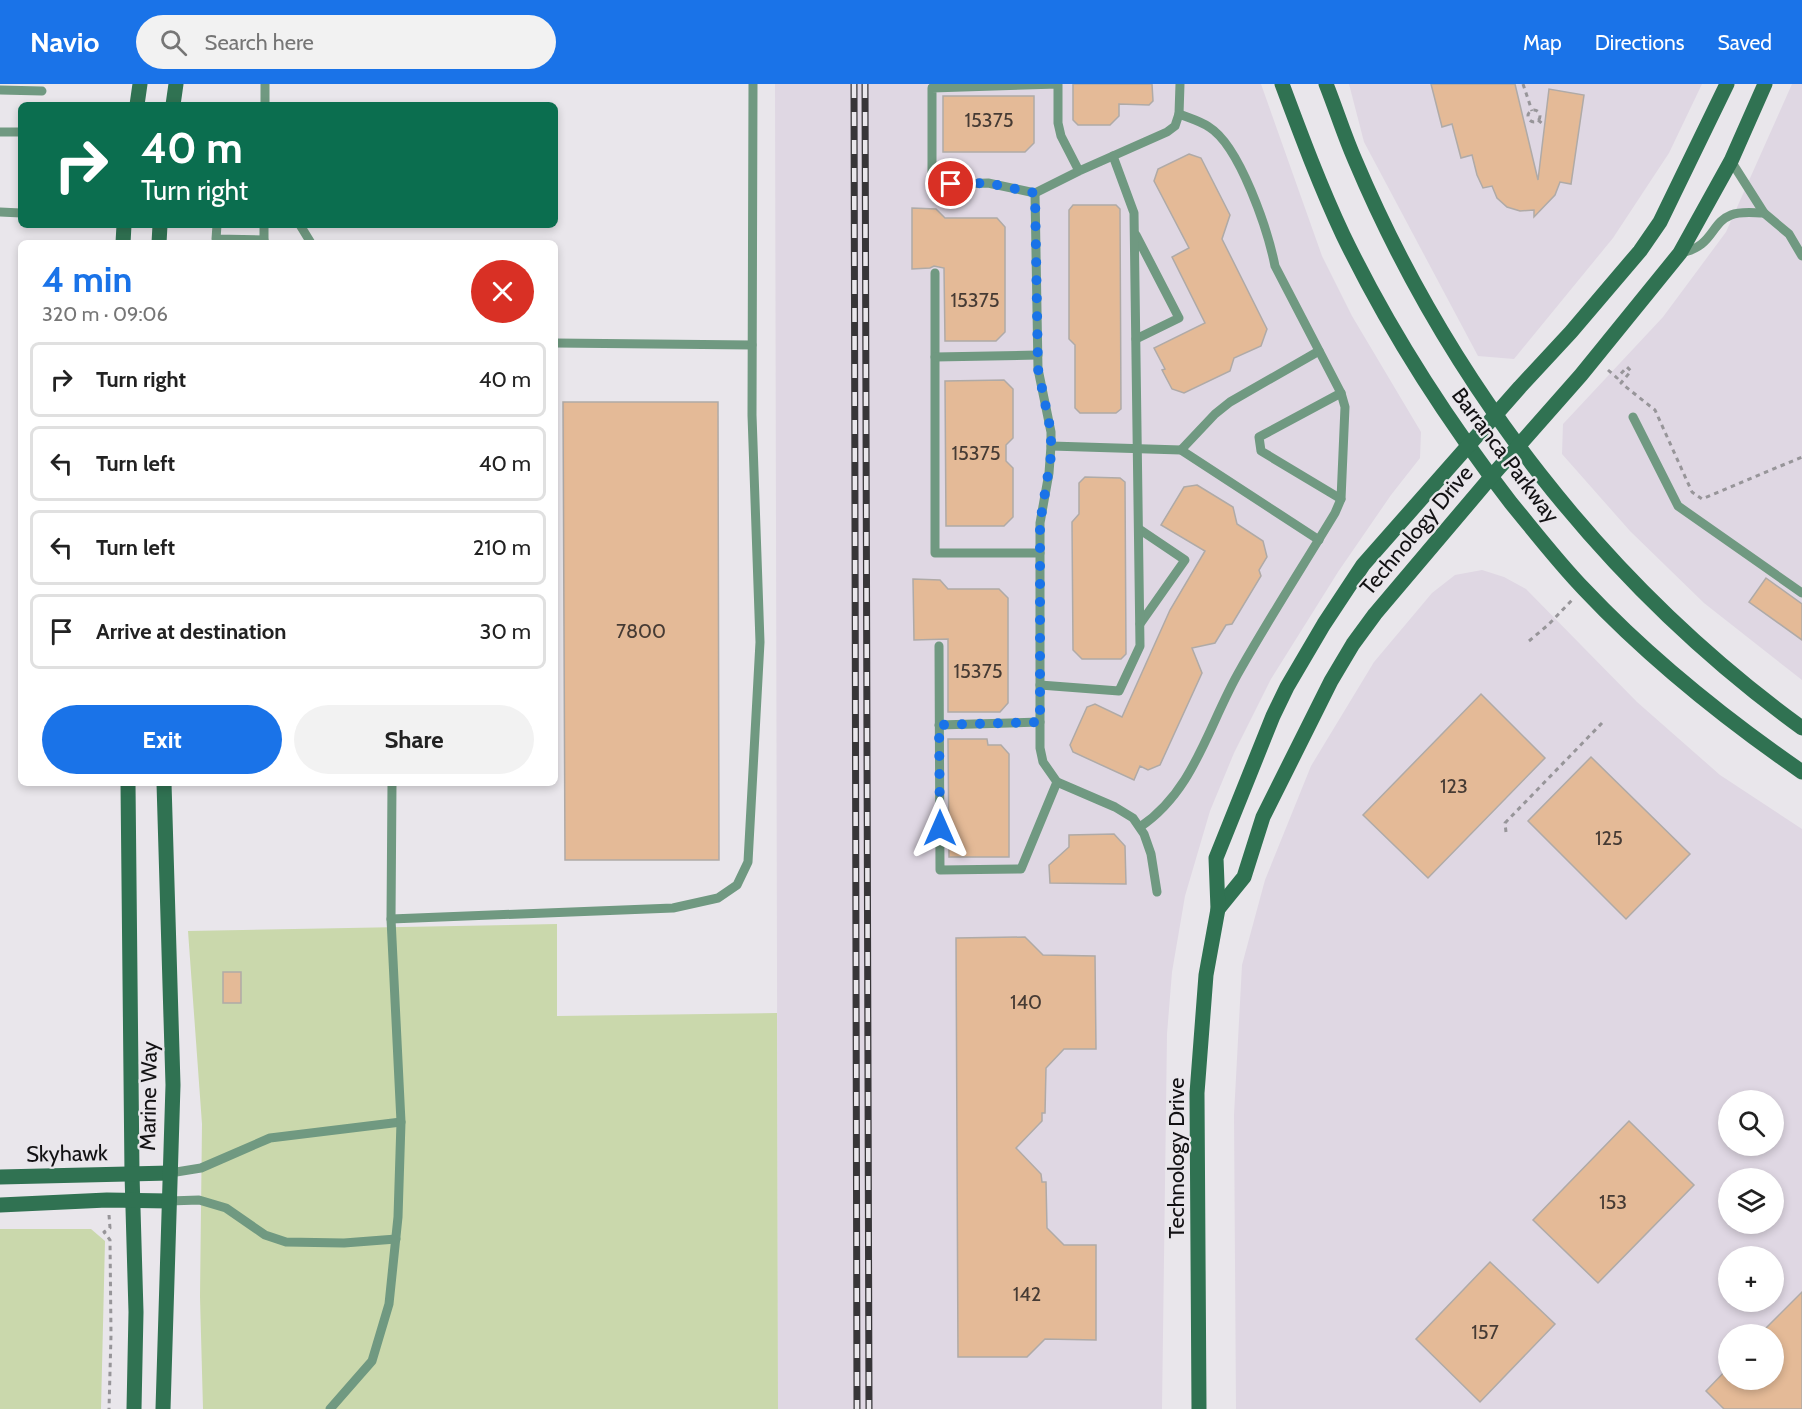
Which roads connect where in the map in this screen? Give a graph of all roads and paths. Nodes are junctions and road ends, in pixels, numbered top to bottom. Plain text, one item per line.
1 (140, 84) edge
2 (176, 84) edge
3 (265, 84) edge
4 (753, 84) edge
5 (1180, 84) edge
6 (1282, 84) edge
7 (1326, 84) edge
8 (1526, 84) edge
9 (1727, 84) edge
10 (1765, 84) edge
11 (0, 90) edge
12 (42, 91) dead end
13 (137, 102) edge
14 (173, 102) edge
15 (265, 102) edge
16 (1532, 111) junction
17 (1179, 114) junction
18 (1538, 120) junction
19 (1544, 125) dead end
20 (0, 132) edge
21 (18, 132) edge
22 (1113, 156) junction
23 (1731, 161) junction
24 (1079, 171) junction
25 (1035, 193) junction
26 (0, 212) edge
27 (18, 213) edge
28 (1764, 213) junction
29 (217, 228) edge
30 (1134, 231) junction
31 (240, 240) edge
32 (1680, 253) junction
33 (1802, 256) edge
34 (935, 273) dead end
35 (1136, 339) junction
36 (558, 343) edge
37 (752, 345) junction
38 (1319, 351) junction
39 (1038, 355) junction
40 (935, 357) junction
41 (1608, 370) dead end
42 (1341, 393) junction
43 (1496, 414) junction
44 (1633, 417) dead end
45 (1468, 445) junction
46 (1051, 446) junction
47 (1519, 446) junction
48 (1138, 448) junction
49 (1181, 450) junction
50 (1802, 457) edge
51 (1491, 477) junction
52 (1341, 499) junction
53 (1139, 529) junction
54 (1319, 540) junction
55 (1040, 553) junction
56 (1583, 588) junction
57 (1802, 593) edge
58 (1140, 624) junction
59 (1529, 641) dead end
60 (939, 646) dead end
61 (1040, 686) junction
62 (1040, 722) junction
63 (1602, 723) dead end
64 (939, 725) junction
65 (1802, 728) edge
66 (1802, 772) edge
67 (1057, 782) junction
68 (128, 786) edge
69 (164, 786) edge
70 (392, 786) edge
71 (1140, 827) junction
72 (1506, 832) dead end
73 (1157, 892) dead end
74 (1218, 909) junction
75 (391, 919) junction
76 (400, 1122) junction
77 (170, 1173) junction
78 (132, 1174) junction
79 (0, 1177) edge
80 (133, 1200) junction
81 (169, 1200) junction
82 (0, 1204) edge
83 (110, 1228) dead end
84 (396, 1239) junction
85 (109, 1409) edge
86 (134, 1409) edge
87 (163, 1409) edge
88 (330, 1409) edge
89 (1199, 1409) edge

1 - 13 main road
2 - 14 main road
3 - 15 lane
4 - 37 lane
5 - 17 lane
6 - 45 main road, Barranca Parkway
7 - 43 main road, Barranca Parkway
8 - 16 path
9 - 43 main road, Technology Drive
10 - 23 main road, Technology Drive
11 - 12 lane
16 - 18 path
16 - 18 path
17 - 22 lane
17 - 38 lane
18 - 19 path
20 - 21 lane
22 - 24 lane
22 - 30 lane
23 - 28 lane
23 - 32 main road, Technology Drive
24 - 25 lane
24 - 25 lane
25 - 39 lane
26 - 27 lane
28 - 32 lane
28 - 33 lane
29 - 31 lane
30 - 35 lane
30 - 35 lane
32 - 47 main road, Technology Drive
34 - 40 lane
35 - 48 lane
36 - 37 lane
37 - 75 lane
38 - 42 lane
38 - 49 lane
39 - 40 lane
39 - 46 lane
40 - 55 lane
41 - 50 path
42 - 52 lane
42 - 52 lane
43 - 45 main road, Technology Drive
43 - 47 main road, Barranca Parkway
44 - 57 lane
45 - 51 main road, Barranca Parkway
45 - 74 main road, Technology Drive
46 - 48 lane
46 - 55 lane
47 - 51 main road, Technology Drive
47 - 65 main road, Barranca Parkway
48 - 49 lane
48 - 53 lane
49 - 54 lane
51 - 56 main road, Barranca Parkway
51 - 74 main road, Technology Drive
52 - 54 lane
53 - 58 lane
53 - 58 lane
54 - 71 lane
55 - 61 lane
56 - 59 path
56 - 66 main road, Barranca Parkway
58 - 61 lane
60 - 64 lane
61 - 62 lane
62 - 64 lane
62 - 67 lane
63 - 72 path
64 - 67 lane
67 - 71 lane
68 - 78 main road, Marine Way
69 - 77 main road, Marine Way
70 - 75 lane
71 - 73 lane
74 - 89 main road, Technology Drive
75 - 76 lane
76 - 77 lane
76 - 84 lane
77 - 78 main road, Skyhawk
77 - 81 main road, Marine Way
78 - 79 main road, Skyhawk
78 - 80 main road, Marine Way
80 - 81 main road
80 - 82 main road
80 - 86 main road, Marine Way
81 - 84 lane
81 - 87 main road, Marine Way
83 - 85 path
84 - 88 lane

